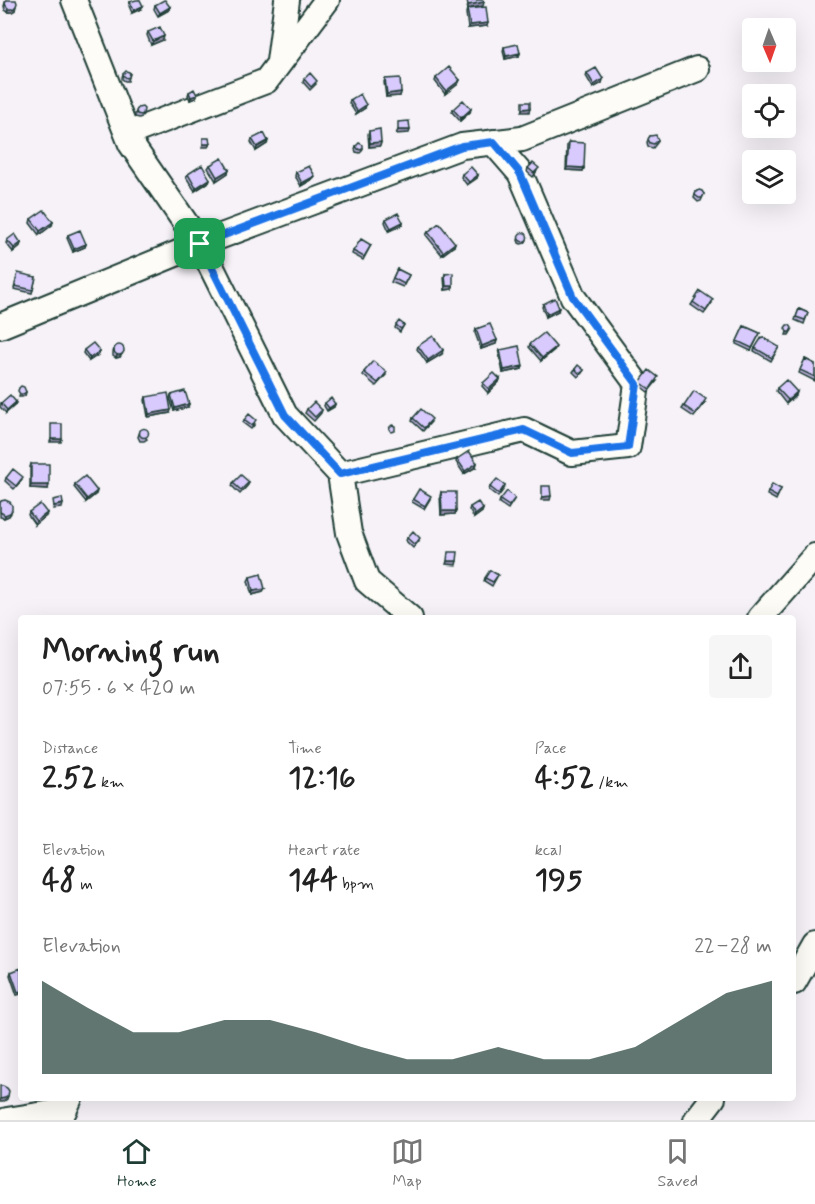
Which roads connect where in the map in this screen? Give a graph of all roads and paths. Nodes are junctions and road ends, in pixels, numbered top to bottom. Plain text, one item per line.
1 (74, 0) edge
2 (287, 0) edge
3 (327, 0) edge
4 (279, 63) junction
5 (697, 69) dead end
6 (127, 134) junction
7 (494, 142) junction
8 (200, 244) junction
9 (0, 326) edge
10 (340, 474) junction
11 (815, 556) edge
12 (407, 615) edge
13 (763, 615) edge
14 (815, 945) edge
15 (796, 978) edge
16 (69, 1101) edge
17 (711, 1101) edge
18 (41, 1117) edge
19 (7, 1120) edge
20 (696, 1120) edge

1 - 6 street
2 - 4 street
3 - 4 street
4 - 6 street
5 - 7 street
6 - 8 street
7 - 8 street
7 - 10 street
8 - 9 street
8 - 10 street
10 - 12 street
11 - 13 street
14 - 15 street
16 - 18 street
17 - 20 street
18 - 19 street

